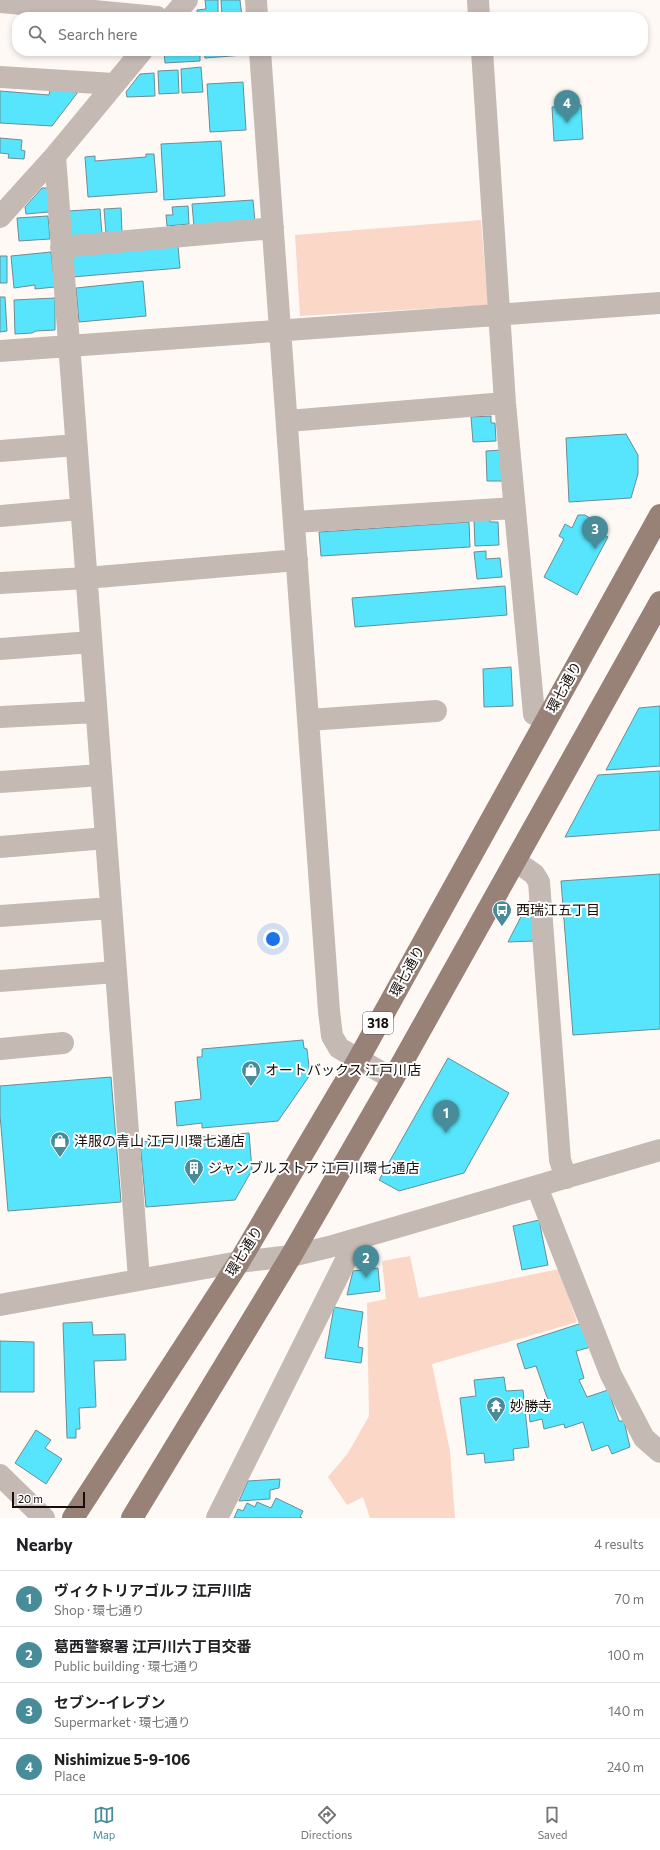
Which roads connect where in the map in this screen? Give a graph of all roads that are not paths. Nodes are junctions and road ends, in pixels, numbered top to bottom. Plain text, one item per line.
1 (187, 0) edge
2 (256, 0) edge
3 (478, 0) edge
4 (0, 2) edge
5 (105, 12) edge
6 (176, 12) edge
7 (257, 12) edge
8 (479, 12) edge
9 (138, 56) edge
10 (260, 56) edge
11 (482, 56) edge
12 (0, 77) edge
13 (114, 84) junction
14 (55, 156) junction
15 (0, 216) edge
16 (273, 228) junction
17 (62, 248) junction
18 (660, 303) edge
19 (499, 315) junction
20 (281, 332) junction
21 (69, 347) junction
22 (0, 351) edge
23 (506, 403) junction
24 (288, 421) junction
25 (76, 446) junction
26 (0, 451) edge
27 (514, 508) junction
28 (81, 510) junction
29 (660, 515) edge
30 (0, 516) edge
31 (295, 522) junction
32 (297, 560) junction
33 (86, 578) junction
34 (0, 583) edge
35 (660, 602) edge
36 (91, 642) junction
37 (0, 649) edge
38 (436, 711) dead end
39 (96, 712) junction
40 (0, 717) edge
41 (546, 719) junction
42 (309, 720) junction
43 (101, 775) junction
44 (0, 782) edge
45 (106, 838) junction
46 (0, 847) edge
47 (515, 861) junction
48 (111, 908) junction
49 (0, 916) edge
50 (116, 972) junction
51 (0, 981) edge
52 (63, 1043) dead end
53 (0, 1048) edge
54 (358, 1060) junction
55 (393, 1079) junction
56 (660, 1150) edge
57 (566, 1178) junction
58 (537, 1187) junction
59 (356, 1240) junction
60 (291, 1256) junction
61 (238, 1262) junction
62 (139, 1279) junction
63 (0, 1305) edge
64 (660, 1452) edge
65 (0, 1475) edge
66 (44, 1518) edge
67 (73, 1518) edge
68 (132, 1518) edge
69 (217, 1518) edge

1 - 6 street
2 - 7 street
3 - 8 street
4 - 5 street
9 - 13 street
10 - 16 street
11 - 19 street
12 - 13 street
13 - 14 street
14 - 15 street
14 - 17 street
16 - 17 street
16 - 20 street
17 - 21 street
18 - 19 street
19 - 20 street
19 - 23 street
20 - 21 street
20 - 24 street
21 - 22 street
21 - 25 street
23 - 24 street
23 - 27 street
24 - 31 street
25 - 26 street
25 - 28 street
27 - 31 street
27 - 41 street
28 - 30 street
28 - 33 street
29 - 41 main road, 環七通り / 318
31 - 32 street
32 - 33 street
32 - 42 street
33 - 34 street
33 - 36 street
35 - 47 main road
36 - 37 street
36 - 39 street
38 - 42 street
39 - 40 street
39 - 43 street
41 - 54 main road, 環七通り / 318
42 - 54 street
43 - 44 street
43 - 45 street
45 - 46 street
45 - 48 street
47 - 55 main road
47 - 57 street
48 - 49 street
48 - 50 street
50 - 51 street
50 - 62 street
52 - 53 street
54 - 55 street
54 - 61 main road, 環七通り / 318
55 - 60 main road
56 - 57 street
57 - 58 street
58 - 59 street
58 - 64 street
59 - 60 street
59 - 69 street
60 - 61 street
60 - 68 main road
61 - 62 street
61 - 67 main road, 環七通り / 318
62 - 63 street
65 - 66 street

